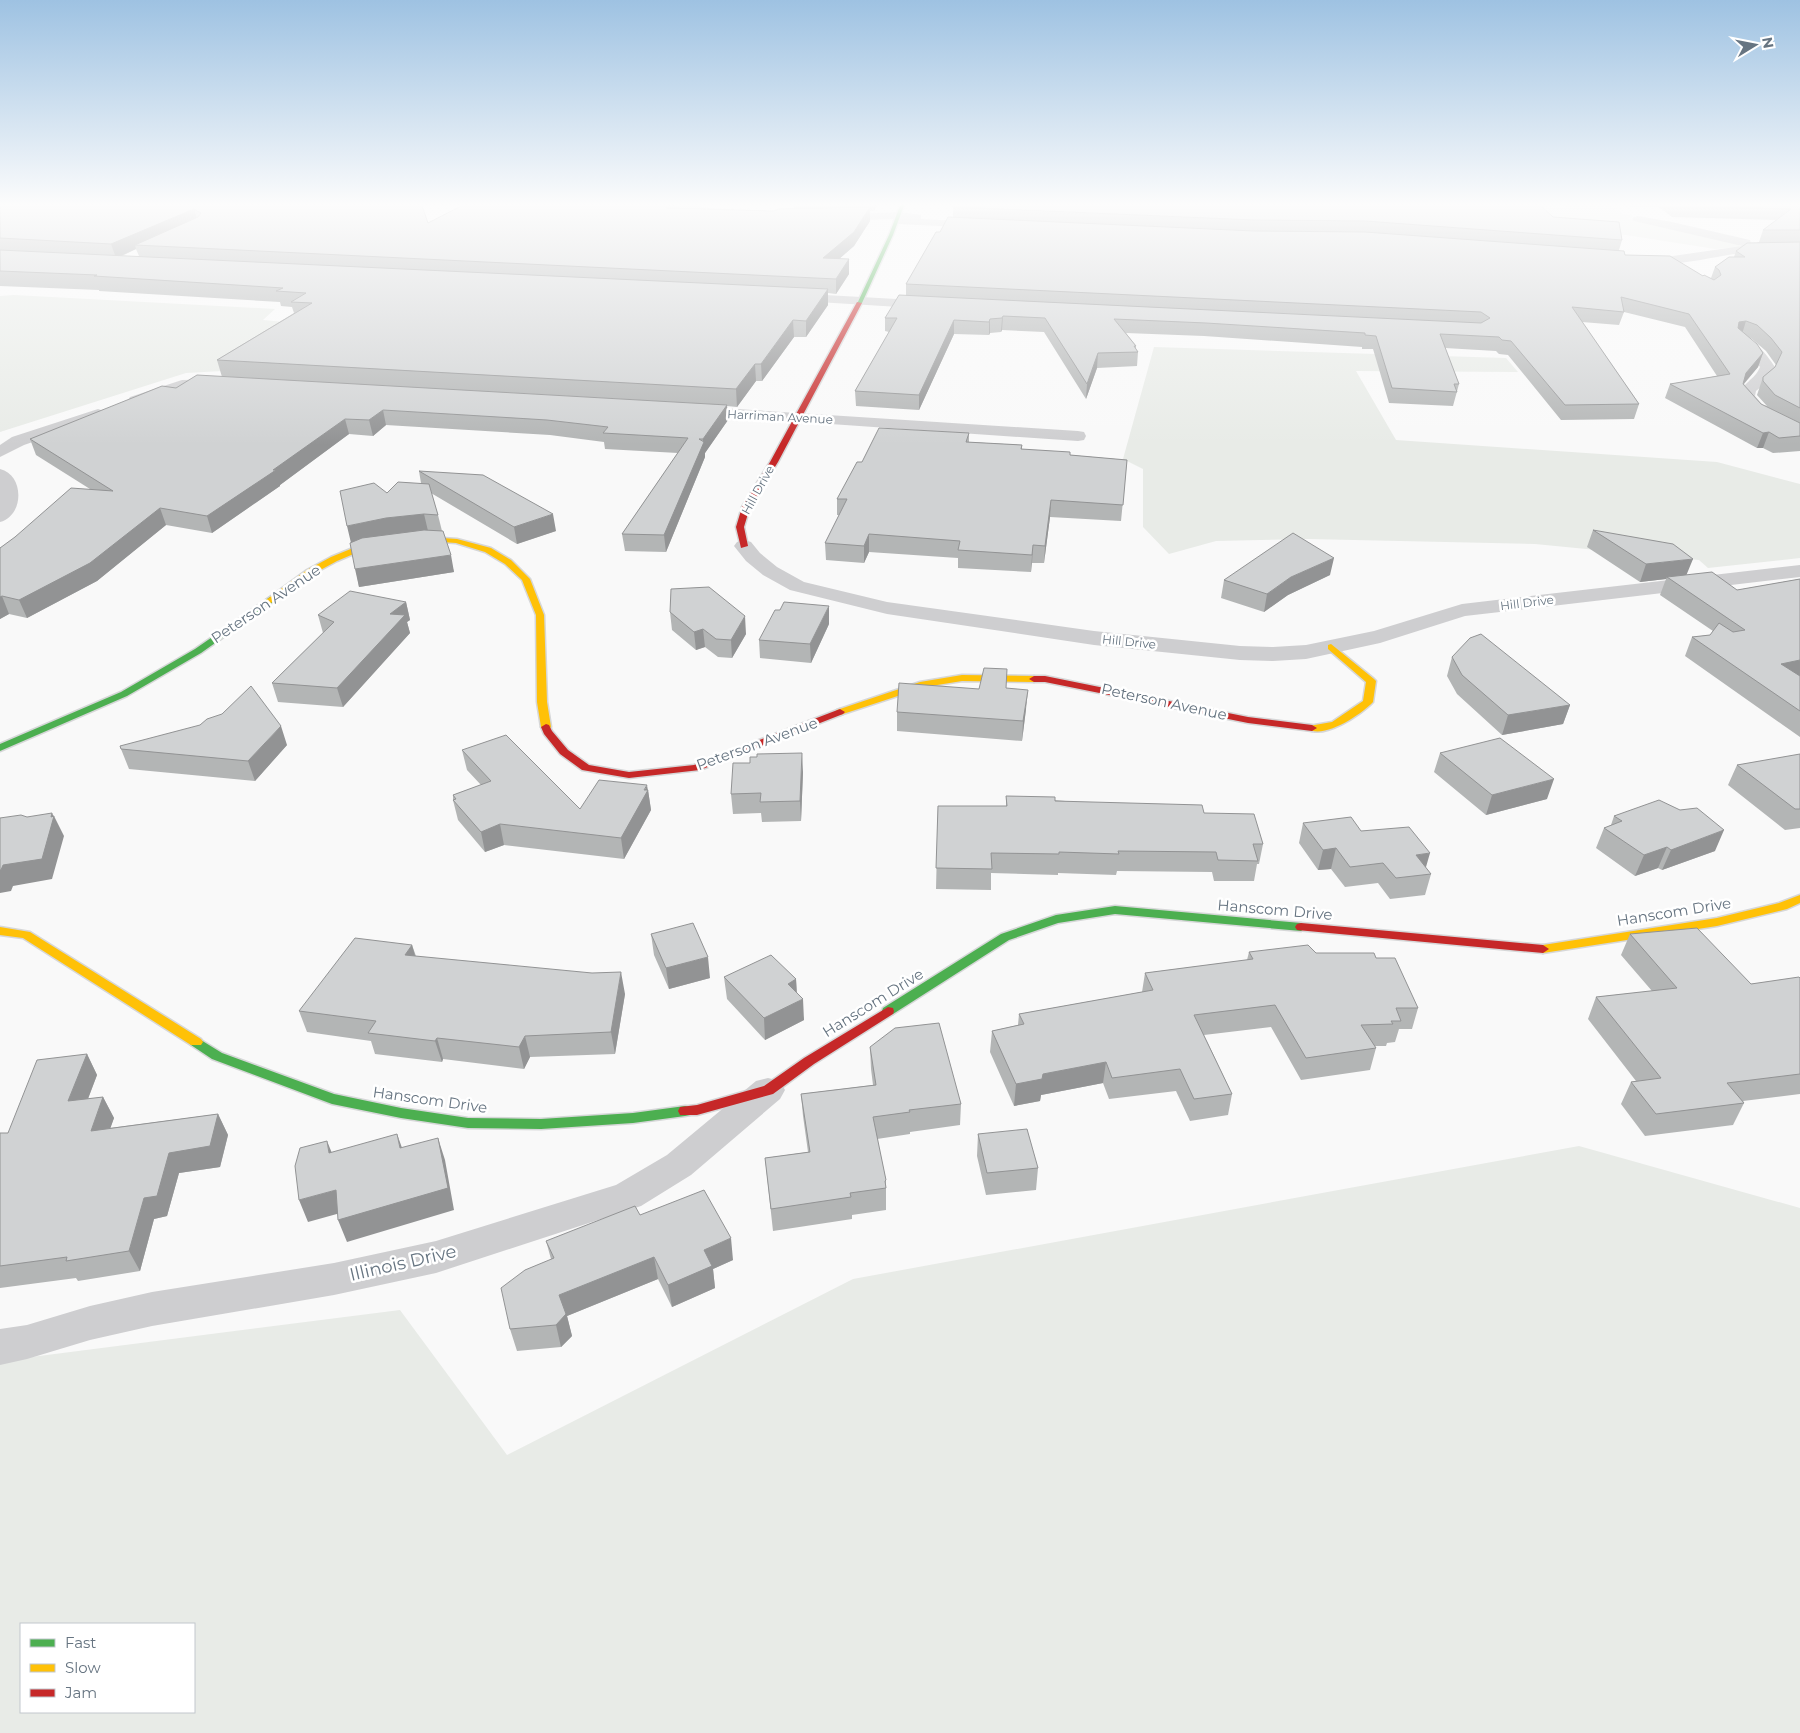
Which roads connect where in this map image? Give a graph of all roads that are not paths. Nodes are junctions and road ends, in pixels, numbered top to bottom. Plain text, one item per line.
1 (867, 284) edge
2 (779, 297) edge
3 (859, 301) junction
4 (946, 305) edge
5 (1741, 340) edge
6 (235, 385) edge
7 (672, 410) edge
8 (797, 417) junction
9 (1800, 435) edge
10 (1078, 436) dead end
11 (0, 452) edge
12 (0, 474) edge
13 (0, 516) edge
14 (744, 546) joint
15 (1800, 571) edge
16 (1332, 647) junction
17 (0, 748) edge
18 (1800, 899) edge
19 (0, 931) edge
20 (768, 1090) junction
21 (0, 1347) edge

1 - 3 street, Hill Drive
2 - 3 street
3 - 4 street
3 - 8 street, Hill Drive
5 - 9 street
6 - 11 street
7 - 8 street, Harriman Avenue
8 - 10 street, Harriman Avenue
8 - 14 street, Hill Drive
12 - 13 street
14 - 16 street, Hill Drive
15 - 16 street, Hill Drive
16 - 17 street, Peterson Avenue
18 - 20 street, Hanscom Drive
19 - 20 street, Hanscom Drive
20 - 21 street, Illinois Drive

